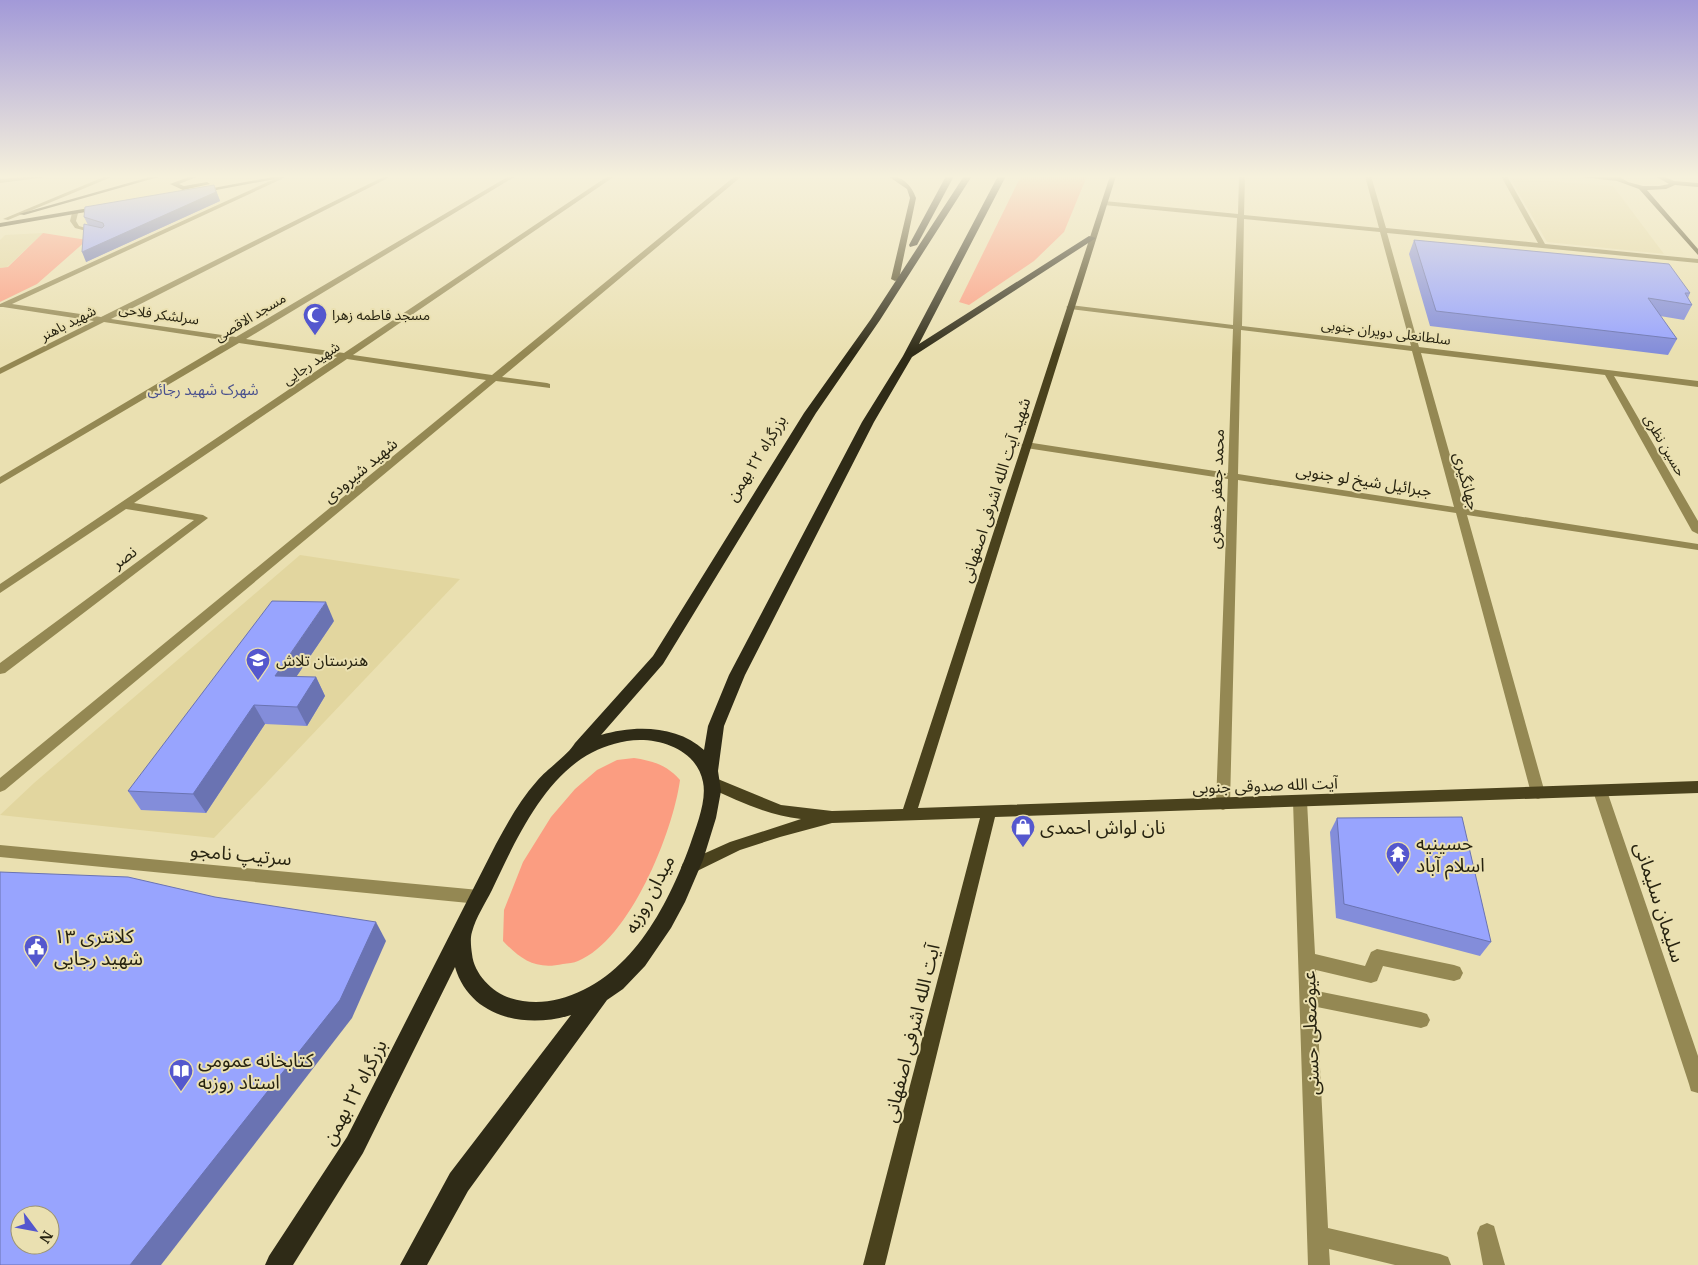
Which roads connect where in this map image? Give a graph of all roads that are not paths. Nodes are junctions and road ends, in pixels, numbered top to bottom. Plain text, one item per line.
1 (157, 235) edge
2 (271, 235) edge
3 (414, 235) edge
4 (525, 235) edge
5 (667, 235) edge
6 (905, 235) edge
7 (919, 235) edge
8 (930, 235) edge
9 (971, 235) edge
10 (1093, 235) edge
11 (1239, 235) edge
12 (1383, 235) edge
13 (1433, 235) edge
14 (1537, 235) edge
15 (1682, 235) edge
16 (1092, 238) junction
17 (1543, 246) junction
18 (1698, 253) edge
19 (1698, 261) edge
20 (895, 279) junction
21 (2, 306) edge
22 (1070, 307) junction
23 (102, 320) junction
24 (1237, 328) junction
25 (864, 336) junction
26 (238, 340) junction
27 (1415, 349) junction
28 (346, 356) junction
29 (908, 356) junction
30 (0, 371) edge
31 (1608, 373) junction
32 (494, 378) junction
33 (1698, 384) edge
34 (547, 386) dead end
35 (1026, 445) junction
36 (1233, 477) junction
37 (0, 481) edge
38 (124, 505) junction
39 (1460, 511) junction
40 (1698, 530) edge
41 (1698, 547) edge
42 (0, 589) edge
43 (0, 670) edge
44 (573, 756) junction
45 (711, 777) junction
46 (0, 786) edge
47 (1698, 787) edge
48 (1600, 791) junction
49 (1538, 793) junction
50 (1300, 801) junction
51 (1223, 804) junction
52 (989, 812) junction
53 (908, 815) junction
54 (832, 817) junction
55 (0, 851) edge
56 (689, 868) junction
57 (478, 897) junction
58 (461, 934) junction
59 (1306, 960) junction
60 (1454, 973) dead end
61 (600, 993) junction
62 (1308, 997) junction
63 (1421, 1020) dead end
64 (1698, 1084) edge
65 (1487, 1233) dead end
66 (1318, 1236) junction
67 (278, 1265) edge
68 (413, 1265) edge
69 (874, 1265) edge
70 (1319, 1265) edge
71 (1440, 1265) edge
72 (1494, 1265) edge

1 - 21 street
2 - 23 street, شهید باهنر
3 - 26 street, مسجد الاقصی
4 - 28 street, شهید رجایی
5 - 32 street, شهید شیرودی
6 - 20 main road
7 - 20 highway
8 - 25 highway, بزرگراه ۲۲ بهمن
9 - 29 highway
10 - 16 main road, شهید آیت الله اشرفی اصفهانی
11 - 24 street, محمد جعفر جعفری
12 - 27 street, جهانگیری
13 - 17 street
14 - 17 street
15 - 18 main road
16 - 22 main road, شهید آیت الله اشرفی اصفهانی
16 - 29 highway
17 - 19 street
20 - 25 highway
21 - 23 street, سرلشکر فلاحی
22 - 24 street, سلطانعلی دویران جنوبی
22 - 35 main road, شهید آیت الله اشرفی اصفهانی
23 - 26 street, سرلشکر فلاحی
23 - 30 street, شهید باهنر
24 - 27 street, سلطانعلی دویران جنوبی
24 - 36 street, محمد جعفر جعفری
25 - 44 highway, بزرگراه ۲۲ بهمن
26 - 28 street, سرلشکر فلاحی
26 - 37 street, مسجد الاقصی
27 - 31 street, سلطانعلی دویران جنوبی
27 - 39 street, جهانگیری
28 - 32 street, سرلشکر فلاحی
28 - 38 street, شهید رجایی
29 - 45 highway
31 - 33 street, سلطانعلی دویران جنوبی
31 - 40 street, حسین نظری
32 - 34 street, سرلشکر فلاحی
32 - 46 street, شهید شیرودی
35 - 36 street, جبرائیل شیخ لو جنوبی
35 - 53 main road, شهید آیت الله اشرفی اصفهانی
36 - 39 street, جبرائیل شیخ لو جنوبی
36 - 51 street, محمد جعفر جعفری
38 - 42 street, شهید رجایی
38 - 43 street, نصر
39 - 41 street, جبرائیل شیخ لو جنوبی
39 - 49 street, جهانگیری
44 - 45 highway, میدان روزبه
44 - 57 highway, میدان روزبه
45 - 54 main road
45 - 56 highway, میدان روزبه
47 - 48 main road, آیت الله صدوقی جنوبی
48 - 49 main road, آیت الله صدوقی جنوبی
48 - 64 street, سلیمان سلیمانی
49 - 50 main road, آیت الله صدوقی جنوبی
50 - 51 main road, آیت الله صدوقی جنوبی
50 - 59 street, عیوضعلی حسنی
51 - 52 main road, آیت الله صدوقی جنوبی
52 - 53 main road, آیت الله صدوقی جنوبی
52 - 69 main road, آیت الله اشرفی اصفهانی
53 - 54 main road, آیت الله صدوقی جنوبی
54 - 56 main road
55 - 57 street, سرتیپ نامجو
56 - 61 highway, میدان روزبه
57 - 58 highway, میدان روزبه
58 - 61 highway, میدان روزبه
58 - 67 highway, بزرگراه ۲۲ بهمن
59 - 60 street
59 - 62 street, عیوضعلی حسنی
61 - 68 highway
62 - 63 street
62 - 66 street, عیوضعلی حسنی
65 - 72 street
66 - 70 street, عیوضعلی حسنی
66 - 71 street

